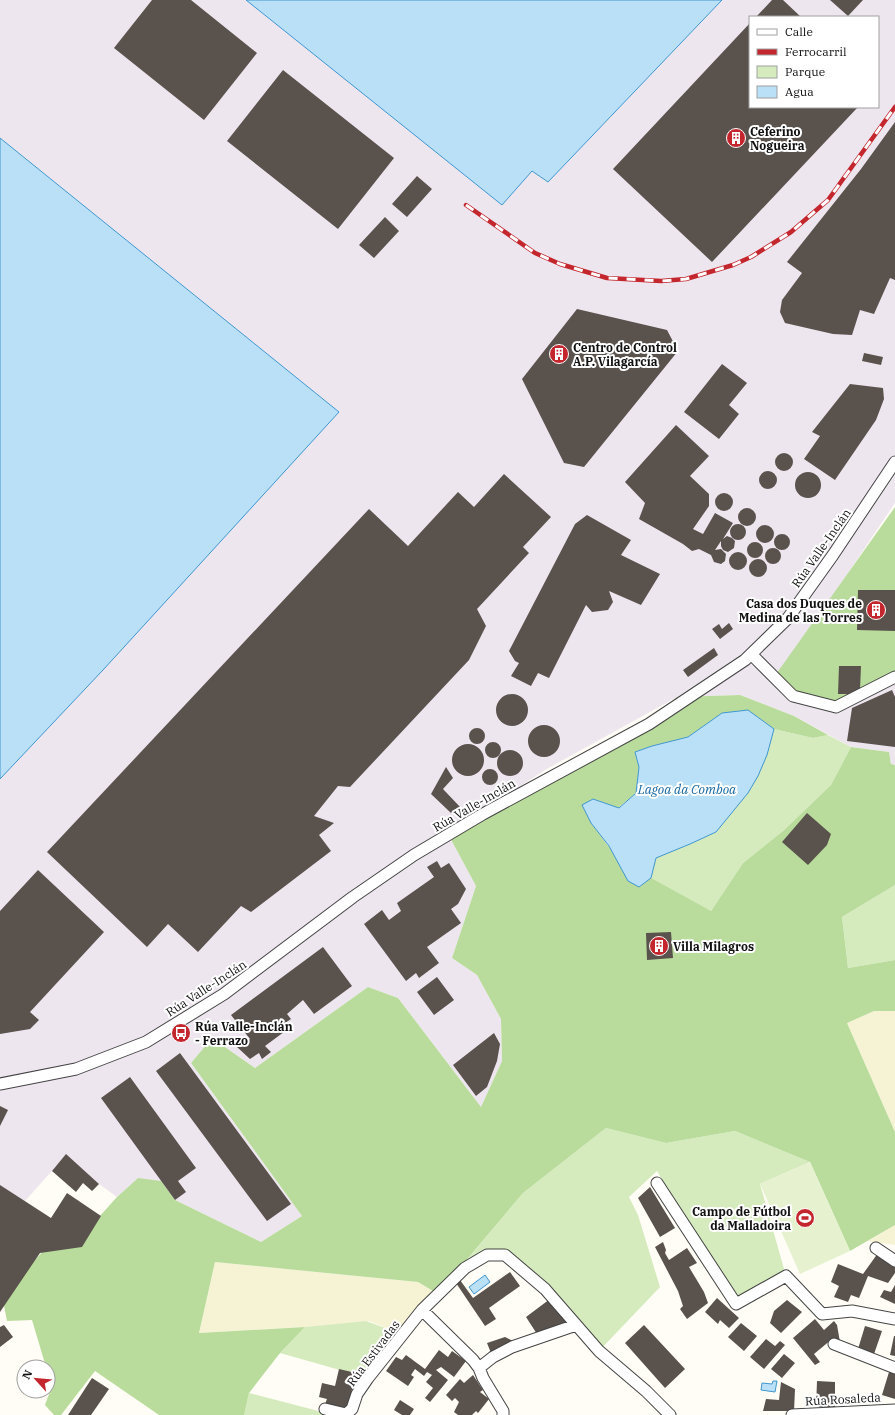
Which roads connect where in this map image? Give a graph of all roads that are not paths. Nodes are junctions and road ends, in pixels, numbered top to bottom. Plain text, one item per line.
1 (895, 462) edge
2 (751, 654) junction
3 (895, 677) edge
4 (0, 1084) edge
5 (657, 1183) dead end
6 (876, 1248) dead end
7 (895, 1261) edge
8 (422, 1310) junction
9 (895, 1319) edge
10 (576, 1325) junction
11 (834, 1344) dead end
12 (479, 1368) junction
13 (895, 1368) edge
14 (325, 1409) dead end
15 (895, 1410) edge
16 (502, 1415) edge
17 (670, 1415) edge
18 (792, 1415) edge

1 - 2 street, Rúa Valle-Inclán
2 - 3 street
2 - 4 street, Rúa Valle-Inclán
5 - 9 street
6 - 7 street
8 - 10 street, Rúa Estivadas
8 - 12 street
8 - 14 street, Rúa Estivadas
10 - 12 street
10 - 17 street, Rúa Estivadas
11 - 13 street
12 - 16 street
15 - 18 street, Rúa Rosaleda

